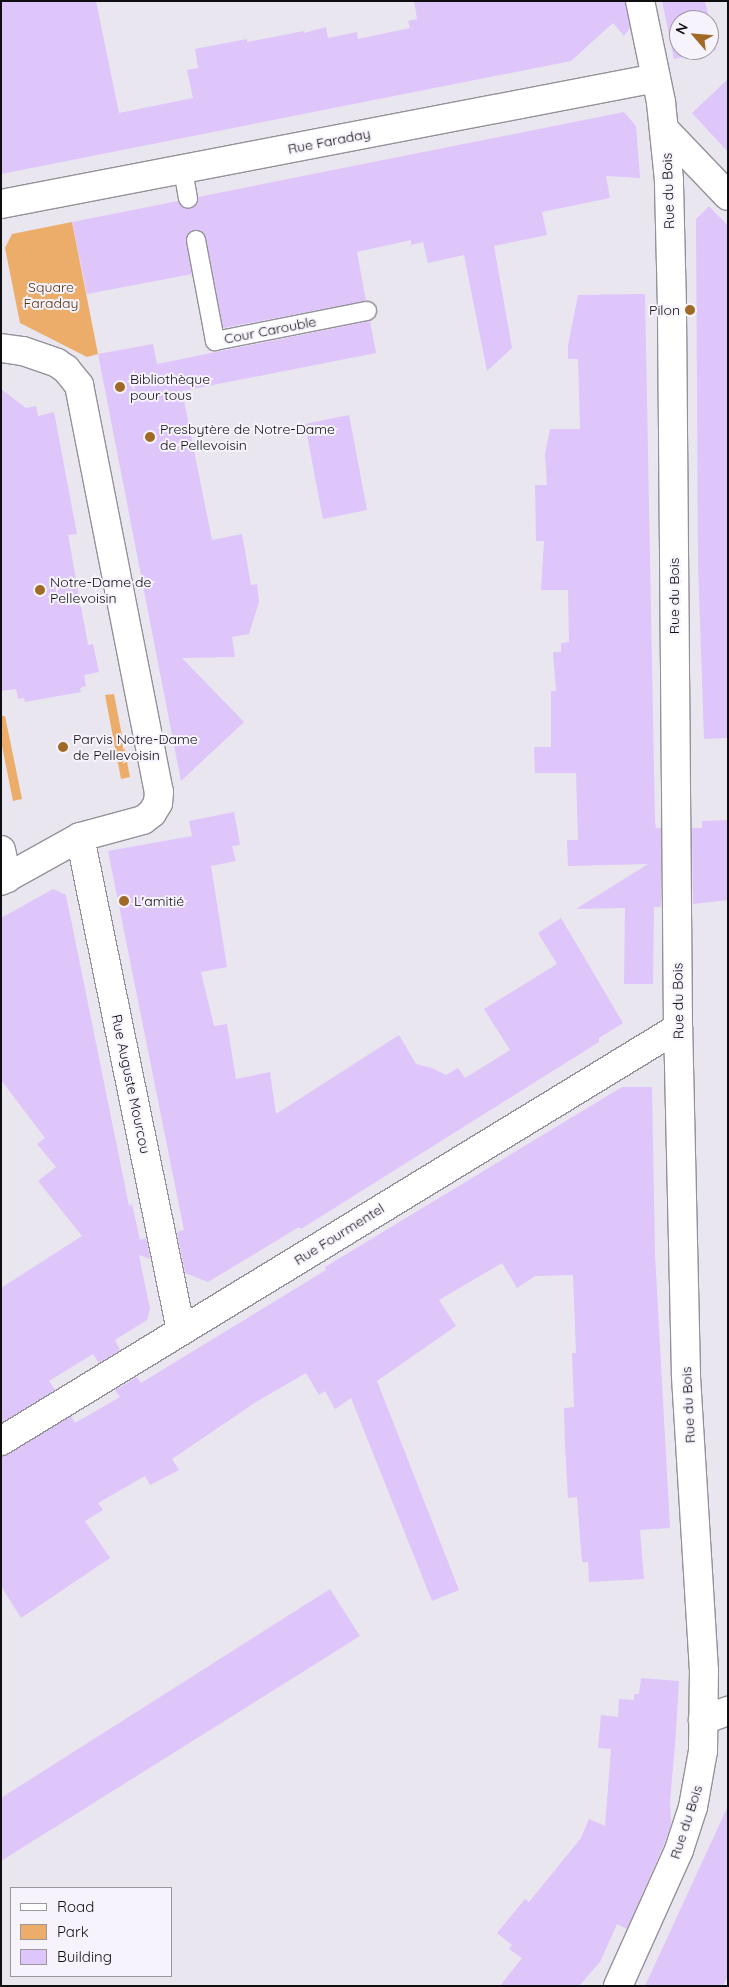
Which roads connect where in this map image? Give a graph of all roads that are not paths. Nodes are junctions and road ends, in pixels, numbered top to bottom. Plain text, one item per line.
1 (640, 1) edge
2 (656, 78) junction
3 (665, 130) junction
4 (183, 170) junction
5 (728, 196) edge
6 (188, 199) dead end
7 (1, 204) edge
8 (196, 240) dead end
9 (367, 310) dead end
10 (1, 348) edge
11 (80, 837) junction
12 (1, 850) edge
13 (4, 880) edge
14 (678, 1028) junction
15 (181, 1331) junction
16 (1, 1440) edge
17 (716, 1715) edge
18 (618, 1986) edge

1 - 2 street, Rue du Bois
2 - 3 street, Rue du Bois
2 - 4 street, Rue Faraday
3 - 5 street
3 - 14 street, Rue du Bois
4 - 6 lane
4 - 7 street, Rue Faraday
8 - 9 lane, Cour Carouble
10 - 11 street
11 - 13 street
11 - 15 street, Rue Auguste Mourcou
12 - 13 street
14 - 15 street, Rue Fourmentel
14 - 17 street, Rue du Bois
15 - 16 street, Rue Fourmentel
17 - 18 street, Rue du Bois

